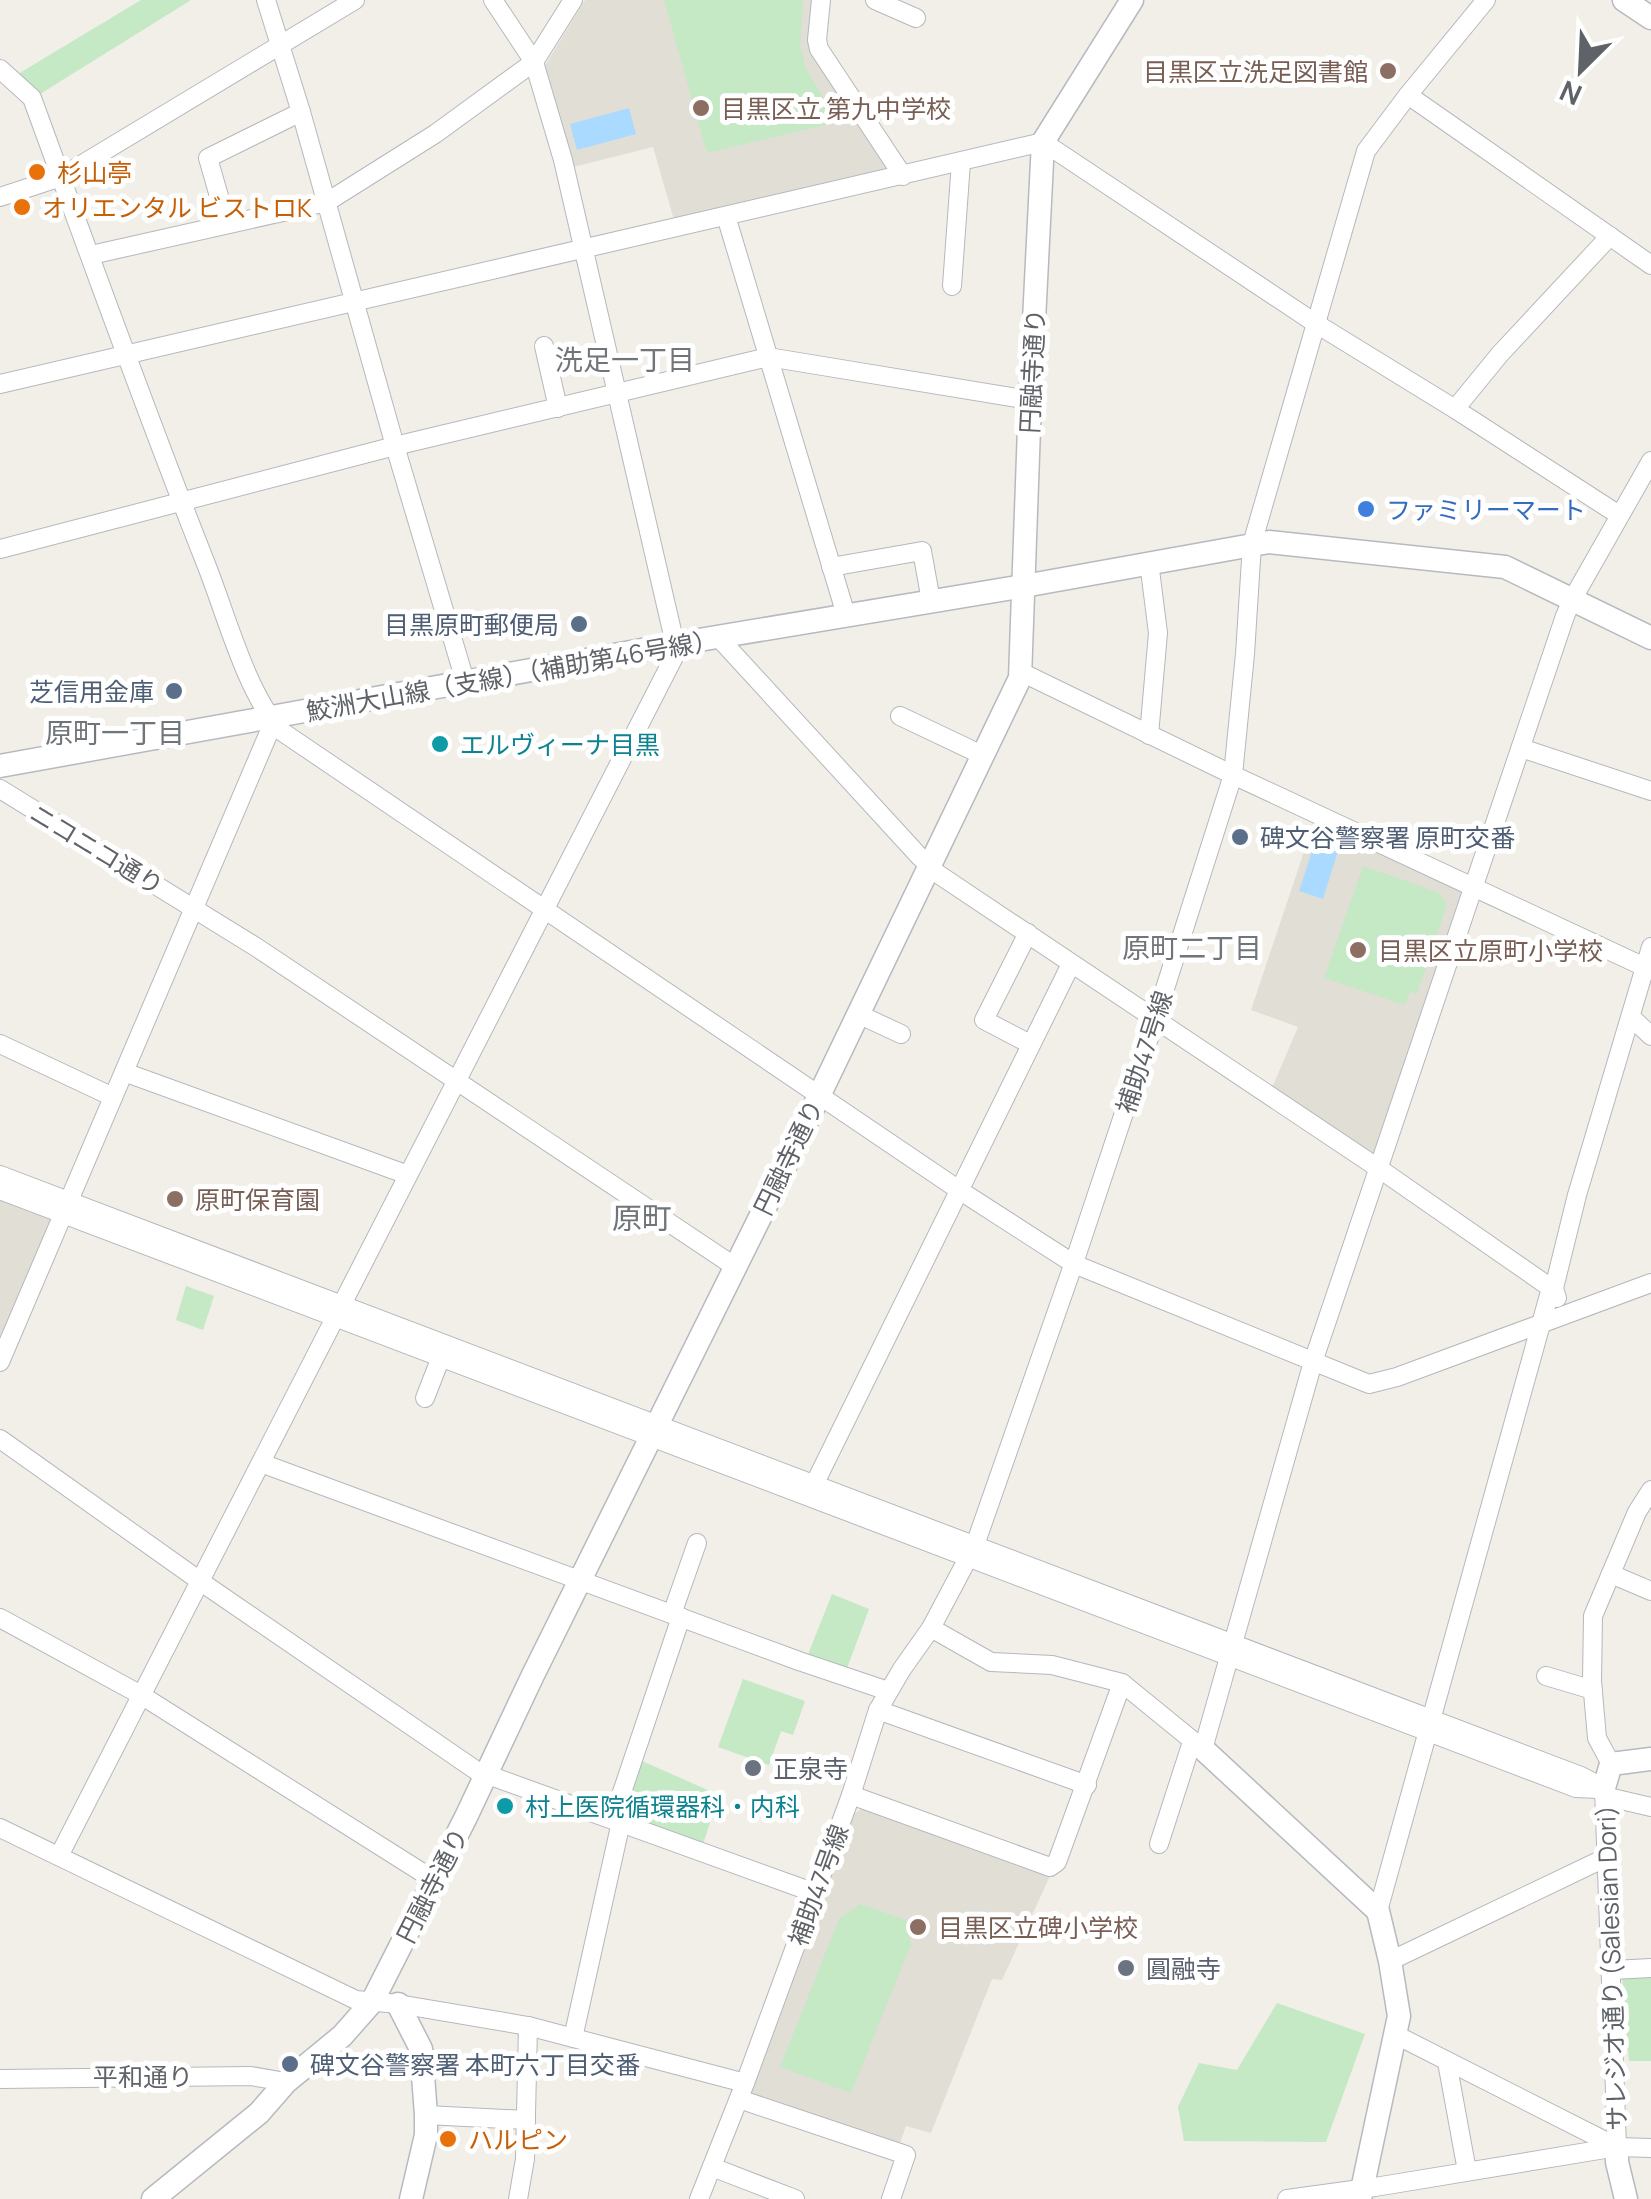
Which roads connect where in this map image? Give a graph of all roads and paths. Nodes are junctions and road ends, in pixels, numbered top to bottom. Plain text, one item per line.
1 (266, 0) edge
2 (355, 0) edge
3 (492, 0) edge
4 (573, 0) edge
5 (821, 0) edge
6 (876, 0) edge
7 (1132, 0) edge
8 (1486, 0) edge
9 (1624, 0) edge
10 (916, 18) dead end
11 (1651, 18) edge
12 (281, 45) junction
13 (534, 62) junction
14 (0, 69) edge
15 (1408, 95) junction
16 (301, 112) junction
17 (1043, 142) junction
18 (961, 162) junction
19 (903, 176) junction
20 (61, 177) junction
21 (0, 197) edge
22 (327, 202) junction
23 (726, 216) junction
24 (227, 224) junction
25 (1610, 236) junction
26 (582, 249) junction
27 (91, 255) junction
28 (1651, 266) edge
29 (952, 286) dead end
30 (356, 302) junction
31 (1315, 324) junction
32 (544, 346) dead end
33 (128, 354) junction
34 (768, 358) junction
35 (0, 384) edge
36 (616, 394) junction
37 (1030, 400) junction
38 (558, 408) junction
39 (1455, 409) junction
40 (395, 446) junction
41 (1651, 460) edge
42 (182, 503) junction
43 (1619, 515) junction
44 (1252, 544) junction
45 (0, 549) edge
46 (1149, 562) junction
47 (831, 566) junction
48 (1024, 586) junction
49 (1572, 600) junction
50 (931, 601) junction
51 (846, 616) junction
52 (720, 638) junction
53 (1651, 638) edge
54 (675, 644) junction
55 (1020, 672) junction
56 (466, 684) junction
57 (900, 716) dead end
58 (271, 720) junction
59 (1150, 734) junction
60 (1522, 748) junction
61 (984, 756) junction
62 (0, 766) edge
63 (1233, 775) junction
64 (0, 790) edge
65 (1651, 791) edge
66 (929, 866) junction
67 (1474, 886) junction
68 (194, 907) junction
69 (545, 909) junction
70 (1028, 934) junction
71 (1651, 947) edge
72 (1071, 964) junction
73 (1648, 968) edge
74 (858, 1014) junction
75 (1630, 1017) junction
76 (1155, 1020) junction
77 (901, 1034) dead end
78 (1651, 1036) edge
79 (0, 1044) edge
80 (1030, 1044) junction
81 (124, 1072) junction
82 (457, 1080) junction
83 (818, 1094) junction
84 (113, 1097) junction
85 (1378, 1169) junction
86 (0, 1175) edge
87 (408, 1175) junction
88 (0, 1190) edge
89 (960, 1190) junction
90 (66, 1208) junction
91 (1074, 1264) junction
92 (734, 1266) junction
93 (1651, 1283) edge
94 (1552, 1288) junction
95 (338, 1311) junction
96 (1564, 1314) junction
97 (1542, 1322) junction
98 (441, 1357) junction
99 (0, 1362) edge
100 (1312, 1362) junction
101 (425, 1398) dead end
102 (655, 1431) junction
103 (0, 1438) edge
104 (262, 1463) junction
105 (1651, 1490) edge
106 (810, 1491) junction
107 (697, 1543) dead end
108 (971, 1552) junction
109 (1611, 1574) junction
110 (200, 1580) junction
111 (580, 1581) junction
112 (1651, 1592) edge
113 (677, 1616) junction
114 (0, 1618) edge
115 (932, 1628) junction
116 (1231, 1650) junction
117 (1546, 1676) dead end
118 (1122, 1683) junction
119 (1593, 1690) junction
120 (888, 1691) junction
121 (141, 1696) junction
122 (878, 1710) junction
123 (1429, 1725) junction
124 (1199, 1746) junction
125 (1651, 1759) edge
126 (1611, 1764) junction
127 (485, 1776) junction
128 (1087, 1785) junction
129 (1604, 1792) junction
130 (851, 1795) junction
131 (1651, 1808) edge
132 (617, 1820) junction
133 (0, 1828) edge
134 (1159, 1844) dead end
135 (59, 1856) junction
136 (1607, 1857) junction
137 (434, 1880) junction
138 (815, 1894) junction
139 (1378, 1911) junction
140 (1390, 1961) junction
141 (1651, 1968) edge
142 (1612, 1970) junction
143 (372, 2002) junction
144 (398, 2004) junction
145 (528, 2026) junction
146 (573, 2038) junction
147 (1394, 2038) junction
148 (1448, 2062) junction
149 (0, 2079) edge
150 (286, 2082) junction
151 (742, 2091) junction
152 (426, 2115) junction
153 (526, 2120) junction
154 (1617, 2147) junction
155 (1651, 2148) edge
156 (712, 2167) junction
157 (1467, 2171) junction
158 (1361, 2194) edge
159 (153, 2199) edge
160 (412, 2199) edge
161 (518, 2199) edge
162 (699, 2199) edge
163 (795, 2199) edge
164 (891, 2199) edge
165 (1287, 2199) edge
166 (1626, 2199) edge

1 - 12 street
2 - 12 street
3 - 13 street
4 - 13 street
5 - 19 street
6 - 10 street
7 - 17 street, 円融寺通り
8 - 15 street, 補助47号線
9 - 11 street
12 - 16 street
12 - 20 street
13 - 22 street
13 - 26 street
14 - 20 street
15 - 25 street
15 - 31 street, 補助47号線
16 - 22 street
16 - 24 street
17 - 18 street
17 - 31 street
17 - 37 street, 円融寺通り
18 - 19 street
18 - 29 street
19 - 23 street
20 - 21 street
20 - 27 street
22 - 24 street
22 - 30 street
23 - 26 street
23 - 34 street
24 - 27 street
25 - 28 street
25 - 39 street
26 - 30 street
26 - 36 street
27 - 33 street
30 - 33 street
30 - 40 street
31 - 39 street
31 - 44 street, 補助47号線
32 - 38 street
33 - 35 street
33 - 42 street
34 - 36 street
34 - 37 street
34 - 47 street
36 - 38 street
36 - 54 street
37 - 48 street, 円融寺通り
38 - 40 street
39 - 43 street
40 - 42 street
40 - 56 street
41 - 43 street
42 - 45 street
42 - 58 street
43 - 49 street
44 - 46 street, 鮫洲大山線（支線）（補助第46号線）
44 - 49 street, 鮫洲大山線（支線）（補助第46号線）
44 - 63 street, 補助47号線
46 - 48 street, 鮫洲大山線（支線）（補助第46号線）
46 - 59 street
47 - 50 street
47 - 51 street
48 - 50 street, 鮫洲大山線（支線）（補助第46号線）
48 - 55 street, 円融寺通り
49 - 53 street, 鮫洲大山線（支線）（補助第46号線）
49 - 60 street
50 - 51 street, 鮫洲大山線（支線）（補助第46号線）
51 - 52 street, 鮫洲大山線（支線）（補助第46号線）
52 - 54 street, 鮫洲大山線（支線）（補助第46号線）
52 - 66 street
54 - 56 street, 鮫洲大山線（支線）（補助第46号線）
54 - 69 street
55 - 59 street
55 - 61 street, 円融寺通り
56 - 58 street, 鮫洲大山線（支線）（補助第46号線）
57 - 61 street
58 - 62 street, 鮫洲大山線（支線）（補助第46号線）
58 - 68 street
58 - 69 street
59 - 63 street
60 - 65 street
60 - 67 street
61 - 66 street, 円融寺通り
63 - 67 street
63 - 76 street, 補助47号線
64 - 68 street, ニコニコ通り
66 - 70 street
66 - 74 street, 円融寺通り
67 - 73 street
67 - 85 street
68 - 81 street
68 - 82 street, ニコニコ通り
69 - 82 street
69 - 83 street
70 - 72 street
70 - 80 street
71 - 73 street
72 - 76 street
72 - 80 street
73 - 75 street
74 - 77 street
74 - 83 street, 円融寺通り
75 - 78 street
75 - 94 street
76 - 85 street
76 - 91 street, 補助47号線
79 - 84 street
80 - 89 street
81 - 84 street
81 - 87 street
82 - 87 street
82 - 92 street, ニコニコ通り
83 - 89 street
83 - 92 street, 円融寺通り
84 - 90 street
85 - 94 street
85 - 100 street
86 - 90 street
87 - 95 street
88 - 90 street
89 - 91 street
89 - 106 street
90 - 95 street
90 - 99 street
91 - 100 street
91 - 108 street, 補助47号線
92 - 102 street, 円融寺通り
93 - 96 street
94 - 96 street
94 - 97 street
95 - 98 street
95 - 102 street
95 - 104 street
96 - 97 street
97 - 100 street
97 - 123 street
98 - 101 street
98 - 102 street
100 - 116 street
102 - 106 street
102 - 111 street, 円融寺通り
103 - 110 street
104 - 110 street
104 - 111 street
105 - 109 street
106 - 108 street
107 - 113 street
108 - 115 street, 補助47号線
108 - 116 street
109 - 112 street
109 - 119 street
110 - 121 street
110 - 127 street
111 - 113 street
111 - 127 street, 円融寺通り
113 - 120 street
113 - 132 street
114 - 121 street
115 - 118 street
115 - 120 street, 補助47号線
116 - 123 street
116 - 124 street
117 - 119 street
118 - 124 street
118 - 128 street
119 - 126 street
120 - 122 street, 補助47号線
121 - 135 street
121 - 137 street
122 - 128 street
122 - 130 street, 補助47号線
123 - 129 street
123 - 139 street
124 - 134 street
124 - 139 street
125 - 126 street
126 - 129 street
127 - 132 street
127 - 137 street, 円融寺通り
128 - 130 street
129 - 131 street
129 - 136 street, サレジオ通り (Salesian Dori)
130 - 138 street, 補助47号線
132 - 138 street
132 - 146 street
133 - 135 street
135 - 143 street
136 - 140 street
136 - 142 street, サレジオ通り (Salesian Dori)
137 - 143 street, 円融寺通り
138 - 151 street, 補助47号線
139 - 140 street
140 - 147 street
141 - 142 street
142 - 154 street, サレジオ通り (Salesian Dori)
143 - 144 street
143 - 150 street, 円融寺通り
144 - 145 street
144 - 152 street
145 - 146 street
145 - 153 street
146 - 151 street
147 - 148 street
147 - 158 street
148 - 154 street
148 - 157 street
149 - 150 street, 平和通り
150 - 159 street, 円融寺通り
151 - 156 street, 補助47号線
151 - 164 street
152 - 153 street
152 - 160 street
153 - 161 street
154 - 155 street
154 - 157 street
154 - 166 street
156 - 162 street, 補助47号線
156 - 163 street
157 - 158 street
158 - 165 street

